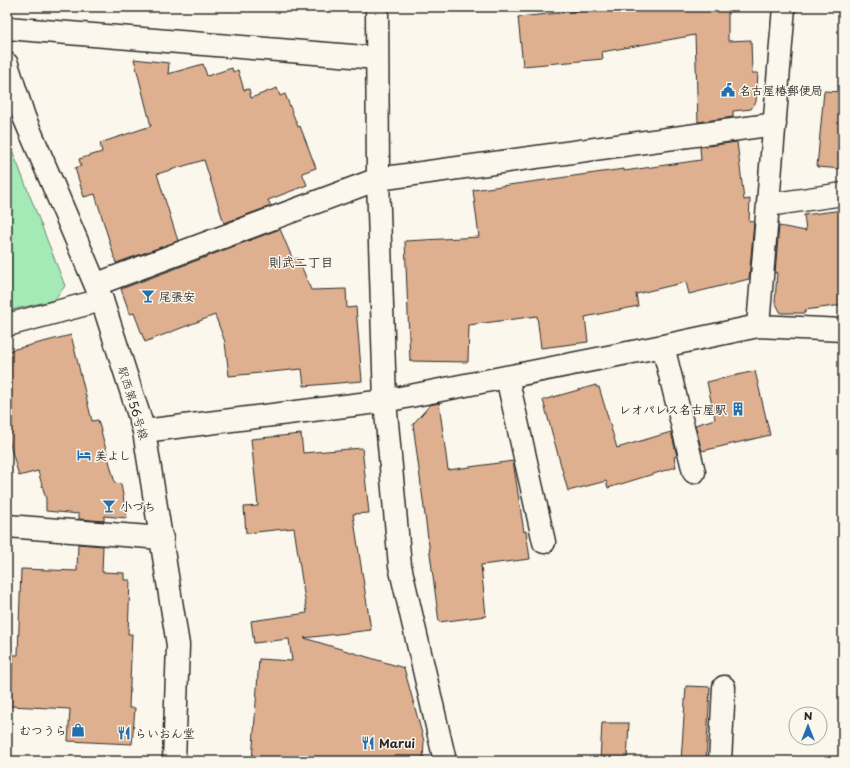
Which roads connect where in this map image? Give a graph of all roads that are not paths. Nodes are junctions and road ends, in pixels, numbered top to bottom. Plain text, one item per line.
1 (377, 7) edge
2 (784, 7) edge
3 (7, 28) edge
4 (377, 58) junction
5 (7, 64) edge
6 (775, 124) junction
7 (378, 179) junction
8 (843, 194) edge
9 (768, 205) junction
10 (99, 292) junction
11 (7, 325) edge
12 (758, 326) junction
13 (843, 330) edge
14 (663, 346) junction
15 (507, 377) junction
16 (385, 401) junction
17 (144, 431) junction
18 (694, 472) dead end
19 (7, 526) edge
20 (162, 538) junction
21 (544, 542) dead end
22 (724, 687) dead end
23 (174, 761) edge
24 (445, 761) edge
25 (720, 761) edge

1 - 4 street
2 - 6 street
3 - 4 street
4 - 7 street
5 - 10 street, 駅西第56号線
6 - 7 street
6 - 9 street
7 - 10 street
7 - 16 street
8 - 9 street
9 - 12 street
10 - 11 street
10 - 17 street, 駅西第56号線
12 - 13 street
12 - 14 street
14 - 15 street
14 - 18 street
15 - 16 street
15 - 21 street
16 - 17 street
16 - 24 street
17 - 20 street, 駅西第56号線
19 - 20 street
20 - 23 street, 駅西第56号線
22 - 25 street

